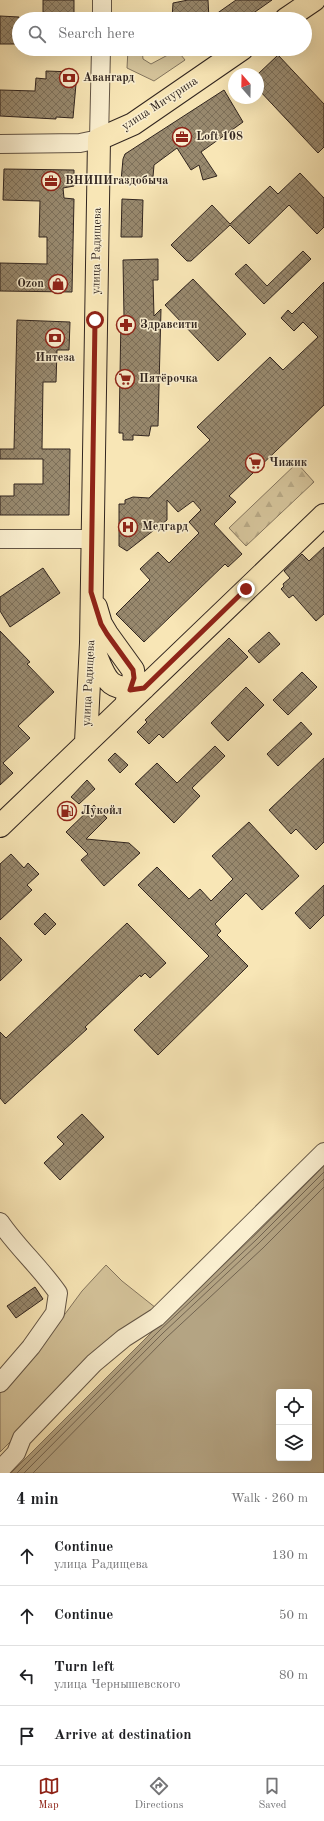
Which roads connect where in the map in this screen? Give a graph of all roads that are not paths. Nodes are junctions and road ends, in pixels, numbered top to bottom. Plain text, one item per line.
1 (102, 0) edge
2 (314, 0) edge
3 (102, 12) edge
4 (296, 12) edge
5 (101, 56) edge
6 (232, 56) edge
7 (99, 139) junction
8 (0, 144) edge
9 (324, 515) edge
10 (0, 539) edge
11 (92, 539) junction
12 (91, 592) junction
13 (91, 643) junction
14 (133, 694) junction
15 (86, 742) junction
16 (0, 826) edge
17 (324, 1152) edge
18 (0, 1222) edge
19 (0, 1383) edge
20 (0, 1470) edge

1 - 3 street
2 - 4 main road
5 - 7 street, улица Радищева
6 - 7 main road, улица Мичурина
7 - 8 street, улица Мичурина
7 - 11 main road, улица Радищева
9 - 14 main road
10 - 11 street
11 - 12 main road, улица Радищева
12 - 13 main road, улица Радищева
12 - 14 main road
13 - 14 main road
13 - 15 main road, улица Радищева
14 - 15 main road
15 - 16 main road
17 - 20 street
18 - 19 street

